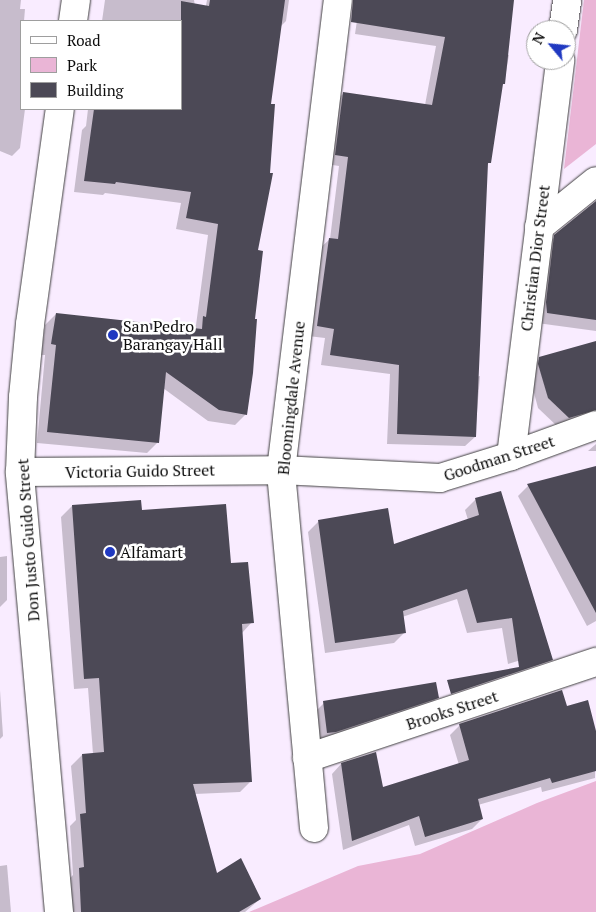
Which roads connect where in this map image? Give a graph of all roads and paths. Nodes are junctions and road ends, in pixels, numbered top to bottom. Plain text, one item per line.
1 (76, 0) edge
2 (338, 0) edge
3 (567, 0) edge
4 (73, 20) edge
5 (564, 20) edge
6 (559, 70) edge
7 (60, 110) edge
8 (596, 181) edge
9 (538, 227) junction
10 (596, 426) edge
11 (511, 456) junction
12 (10, 469) edge
13 (281, 470) junction
14 (596, 662) edge
15 (307, 758) junction
16 (314, 828) dead end
17 (59, 912) edge

1 - 4 street
2 - 13 street, Bloomingdale Avenue
3 - 5 street
6 - 9 street, Christian Dior Street
7 - 12 street, Don Justo Guido Street
8 - 9 street
9 - 11 street, Christian Dior Street
10 - 11 street, Goodman Street
11 - 13 street, Goodman Street
12 - 13 street, Victoria Guido Street
12 - 17 street, Don Justo Guido Street
13 - 15 street, Bloomingdale Avenue
14 - 15 street, Brooks Street
15 - 16 street, Bloomingdale Avenue

